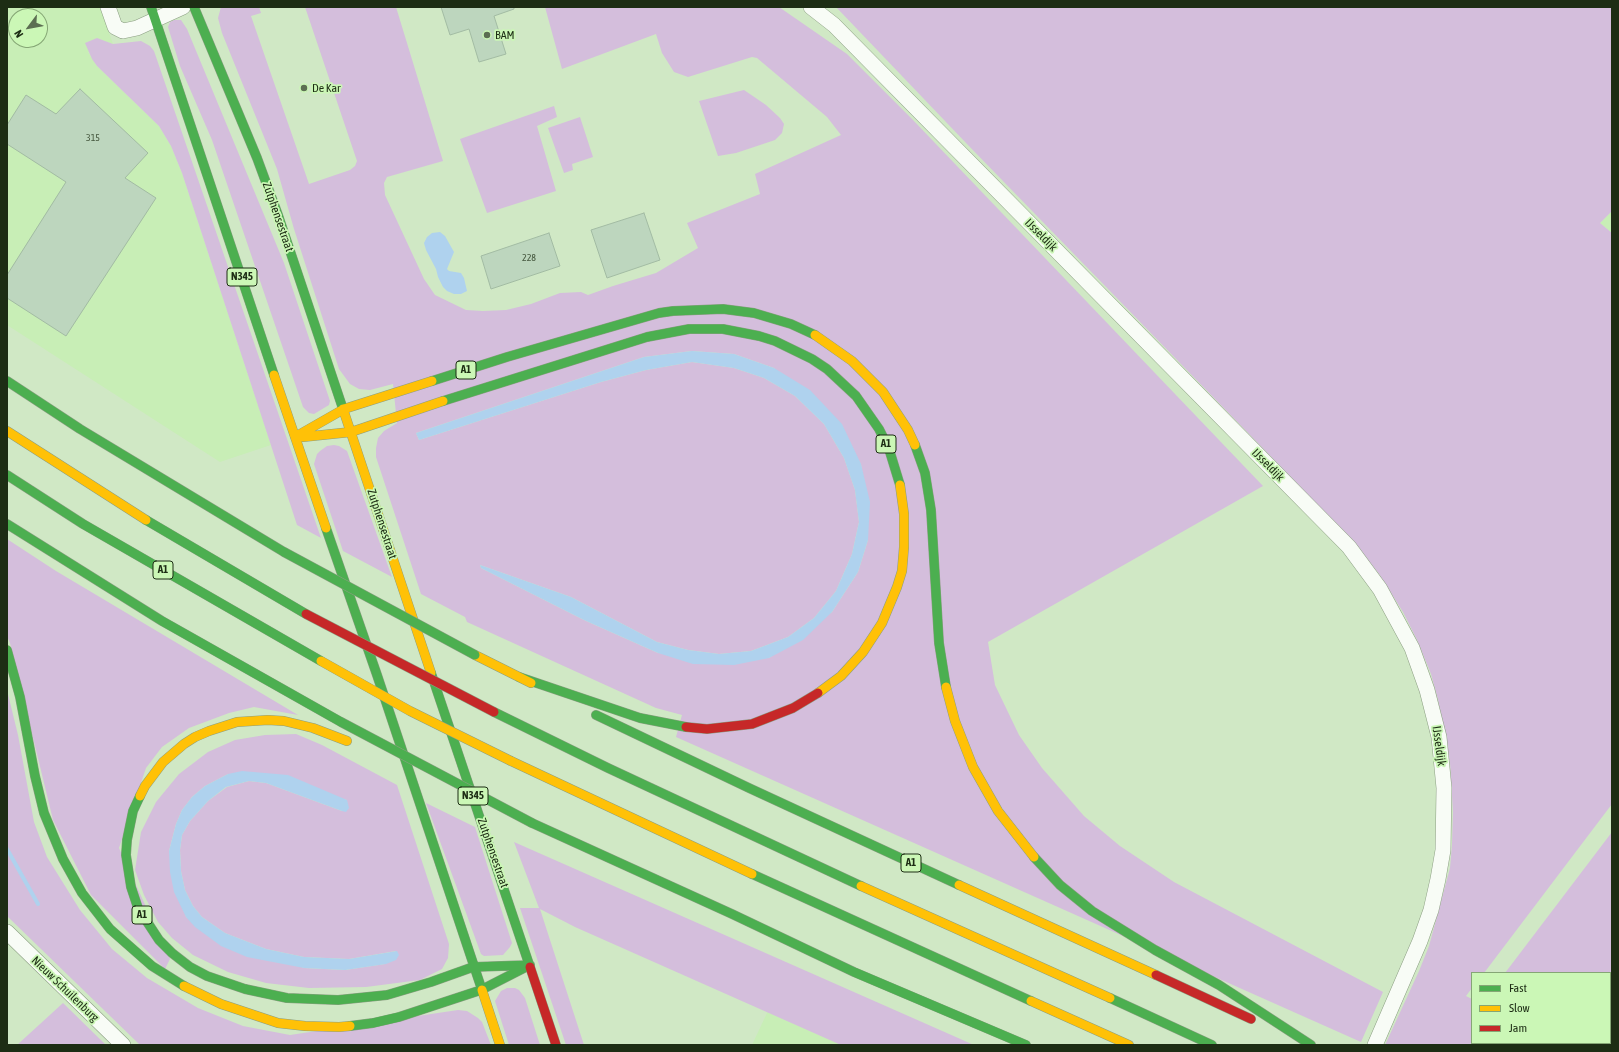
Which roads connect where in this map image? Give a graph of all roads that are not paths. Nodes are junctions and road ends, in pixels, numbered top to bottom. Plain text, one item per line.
1 (183, 7) edge
2 (194, 7) edge
3 (810, 7) edge
4 (112, 12) edge
5 (153, 14) edge
6 (7, 381) edge
7 (344, 409) junction
8 (7, 431) edge
9 (351, 432) junction
10 (295, 437) junction
11 (7, 475) edge
12 (7, 524) edge
13 (7, 650) edge
14 (519, 677) junction
15 (351, 742) dead end
16 (369, 748) dead end
17 (428, 768) junction
18 (7, 932) edge
19 (530, 964) junction
20 (473, 967) junction
21 (481, 990) junction
22 (123, 1045) edge
23 (500, 1045) edge
24 (556, 1045) edge
25 (1026, 1045) edge
26 (1129, 1045) edge
27 (1212, 1045) edge
28 (1306, 1045) edge
29 (1311, 1045) edge
30 (1375, 1045) edge

1 - 5 street
2 - 7 main road, Zutphensestraat / N345
3 - 30 street, IJsseldijk
4 - 5 street
5 - 10 main road, N345
6 - 14 main road, A1, bridge
7 - 9 main road, Zutphensestraat / N345
7 - 10 main road
7 - 29 main road, A1
8 - 27 main road, bridge
9 - 10 main road
9 - 14 main road, A1
9 - 19 main road, Zutphensestraat / N345
10 - 20 main road, N345
11 - 26 main road, A1, bridge
12 - 17 main road, bridge
13 - 21 main road
14 - 28 main road, A1
15 - 20 main road, A1
16 - 17 main road, bridge
17 - 25 main road, bridge
18 - 22 street, Nieuw Schuilenburg
19 - 20 main road
19 - 21 main road
19 - 24 main road, Zutphensestraat / N345
20 - 21 main road, N345
21 - 23 main road, N345

